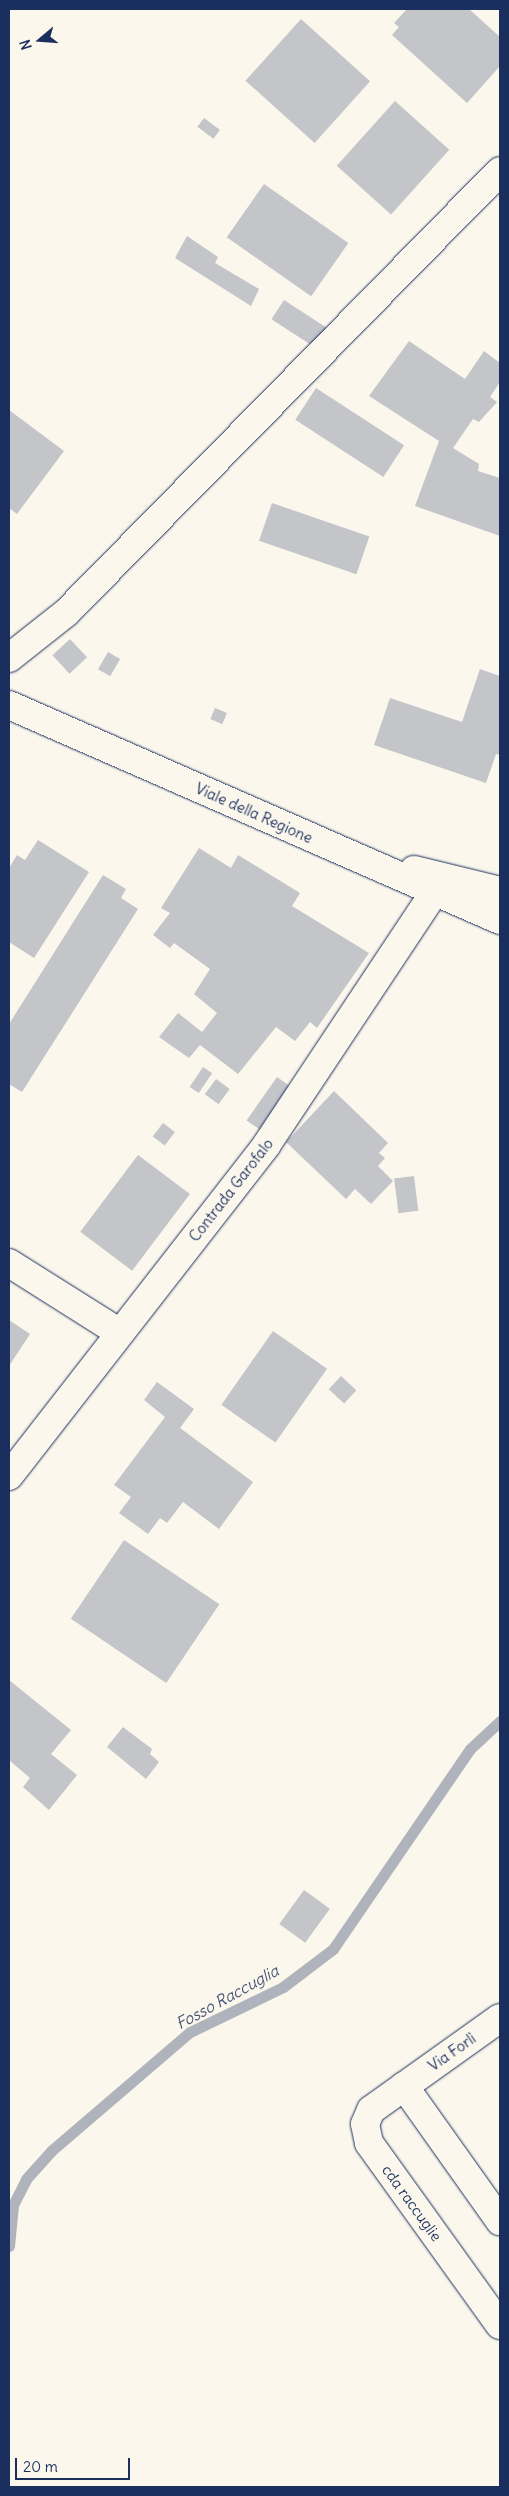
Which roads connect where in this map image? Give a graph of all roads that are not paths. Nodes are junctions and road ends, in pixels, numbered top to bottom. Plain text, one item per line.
1 (500, 171) edge
2 (9, 658) edge
3 (9, 705) edge
4 (354, 856) junction
5 (435, 891) junction
6 (500, 891) edge
7 (500, 920) edge
8 (9, 1263) edge
9 (120, 1332) junction
10 (9, 1476) edge
11 (500, 2018) edge
12 (404, 2086) junction
13 (500, 2221) edge
14 (500, 2325) edge

1 - 2 street
3 - 4 street, Viale della Regione
4 - 5 street, Viale della Regione
4 - 6 street
5 - 7 street, Viale della Regione
5 - 9 street, Contrada Garofalo
8 - 9 street
9 - 10 street, Contrada Garofalo
11 - 12 street, Via Forlì
12 - 13 street
12 - 14 street, cda raccuglie

